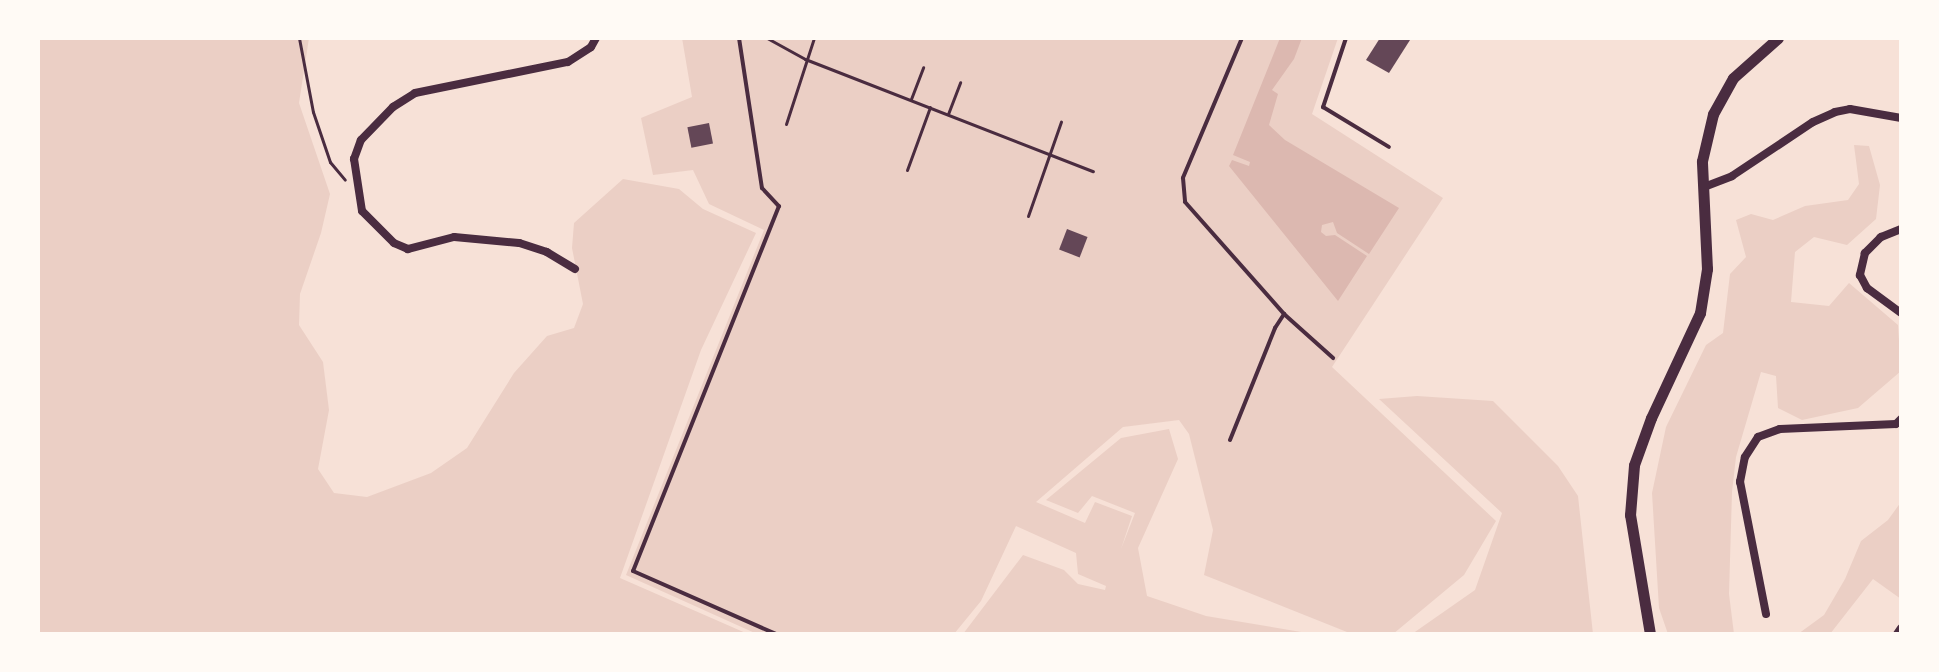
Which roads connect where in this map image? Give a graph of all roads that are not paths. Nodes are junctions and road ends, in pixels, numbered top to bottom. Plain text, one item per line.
1 (596, 38) edge
2 (739, 38) edge
3 (1242, 38) edge
4 (1346, 38) edge
5 (1778, 38) edge
6 (1901, 118) edge
7 (1389, 147) dead end
8 (1704, 187) junction
9 (1901, 229) edge
10 (575, 269) dead end
11 (1901, 313) edge
12 (1284, 314) junction
13 (1333, 358) dead end
14 (1901, 419) edge
15 (1230, 440) dead end
16 (1766, 614) dead end
17 (1901, 628) edge
18 (776, 634) edge
19 (1650, 634) edge
20 (1897, 634) edge

1 - 10 street
2 - 18 lane
3 - 12 lane
4 - 7 lane
5 - 8 street
6 - 8 street
8 - 19 street
9 - 11 street
12 - 13 lane
12 - 15 lane
14 - 16 street
17 - 20 street

